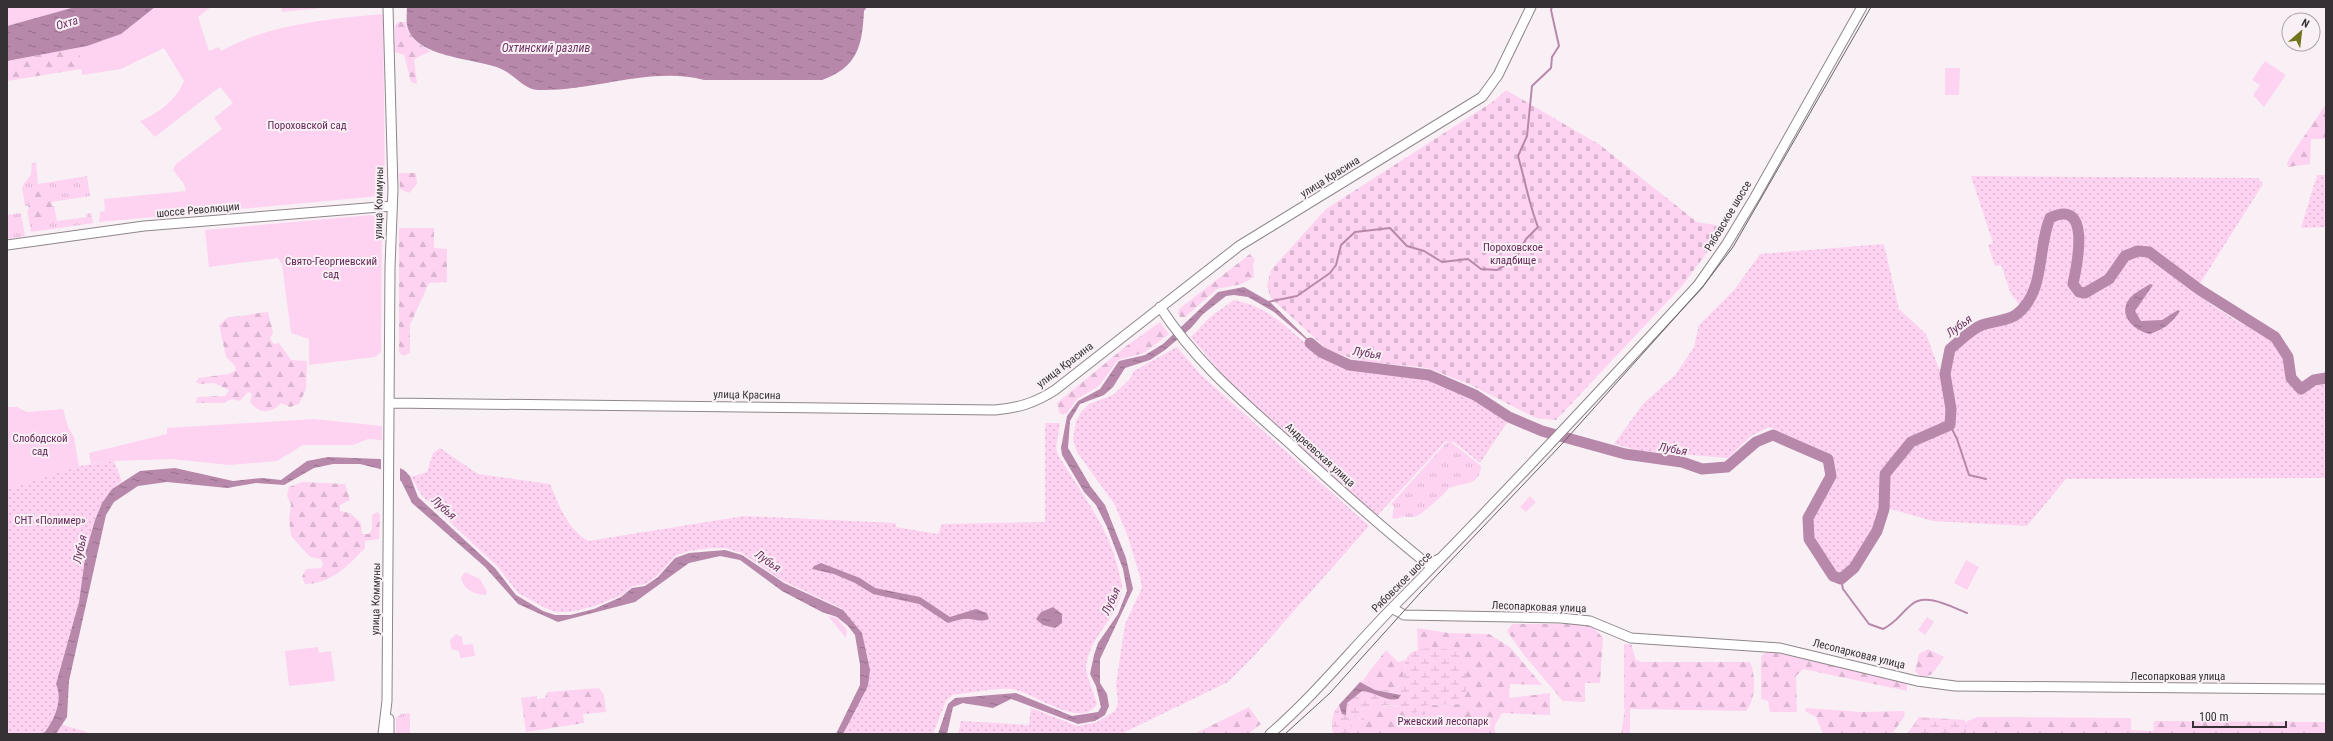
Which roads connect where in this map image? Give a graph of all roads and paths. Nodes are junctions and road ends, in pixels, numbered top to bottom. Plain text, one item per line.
1 (388, 7) edge
2 (1531, 7) edge
3 (1862, 7) edge
4 (392, 206) junction
5 (7, 245) edge
6 (1160, 307) junction
7 (389, 403) junction
8 (1446, 555) junction
9 (1392, 608) junction
10 (2326, 689) edge
11 (387, 710) junction
12 (383, 734) edge
13 (389, 734) edge
14 (1270, 734) edge

1 - 4 main road, улица Коммуны
2 - 6 main road, улица Красина
3 - 8 main road, Рябовское шоссе
4 - 5 main road, шоссе Революции
4 - 7 main road, улица Коммуны
6 - 7 main road, улица Красина
6 - 8 main road, Андреевская улица
7 - 11 main road, улица Коммуны
8 - 9 main road, Рябовское шоссе
9 - 10 main road, Лесопарковая улица
9 - 14 main road, Рябовское шоссе
11 - 12 main road, улица Коммуны
11 - 13 main road, улица Коммуны

